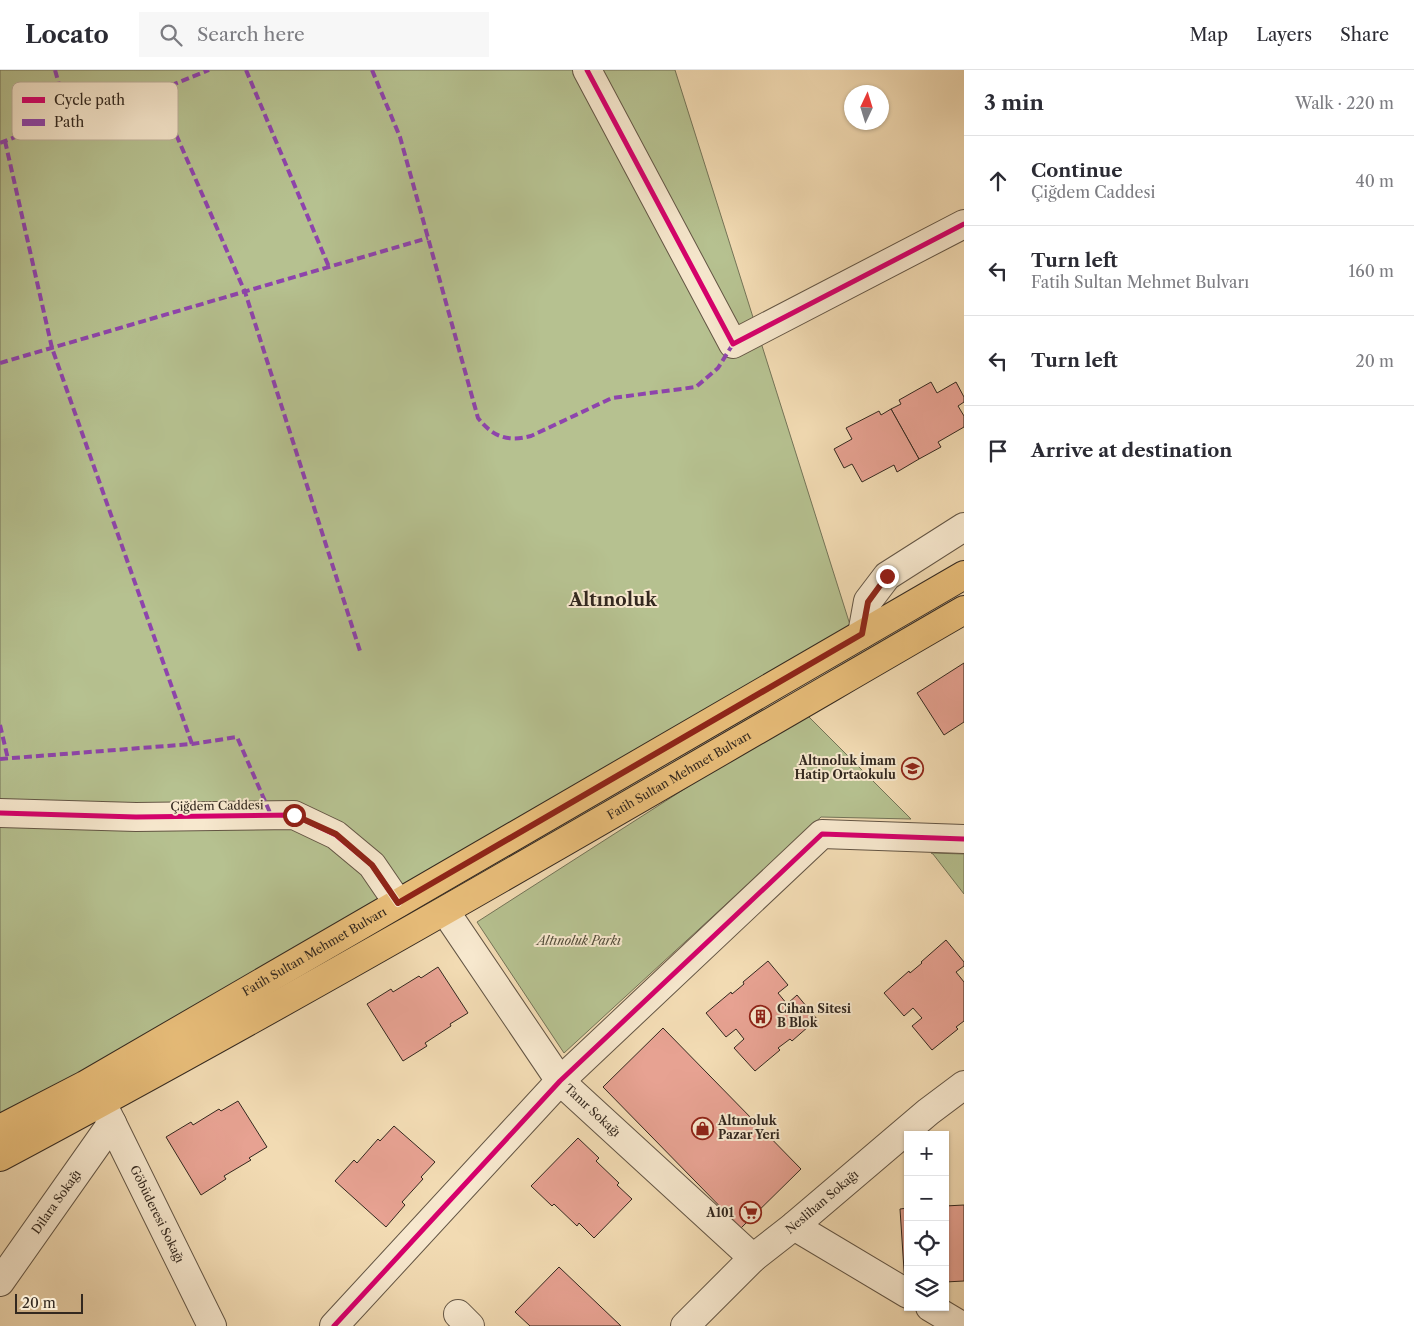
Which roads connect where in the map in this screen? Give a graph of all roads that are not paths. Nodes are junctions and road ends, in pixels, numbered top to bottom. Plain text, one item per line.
1 (587, 70) edge
2 (961, 233) edge
3 (964, 527) edge
4 (964, 576) edge
5 (964, 610) edge
6 (862, 634) junction
7 (0, 813) edge
8 (964, 840) edge
9 (398, 903) junction
10 (445, 911) junction
11 (560, 1081) junction
12 (964, 1086) edge
13 (107, 1113) junction
14 (0, 1129) edge
15 (0, 1157) edge
16 (794, 1226) junction
17 (752, 1258) junction
18 (0, 1282) edge
19 (904, 1292) edge
20 (937, 1311) edge
21 (212, 1326) edge
22 (334, 1326) edge
23 (685, 1326) edge
24 (962, 1326) edge

1 - 2 street
3 - 6 street
4 - 6 main road, Fatih Sultan Mehmet Bulvarı
5 - 10 main road, Fatih Sultan Mehmet Bulvarı
6 - 9 main road, Fatih Sultan Mehmet Bulvarı
7 - 9 street, Çiğdem Caddesi
8 - 11 street
9 - 14 main road, Fatih Sultan Mehmet Bulvarı
10 - 11 street, Tanır Sokağı
10 - 13 main road, Fatih Sultan Mehmet Bulvarı
11 - 17 street, Tanır Sokağı
11 - 22 street
12 - 16 street, Neslihan Sokağı
13 - 15 main road, Fatih Sultan Mehmet Bulvarı
13 - 18 street, Dilara Sokağı
13 - 21 street, Göbüderesi Sokağı
16 - 17 street, Neslihan Sokağı
16 - 19 street
17 - 23 street, Neslihan Sokağı
20 - 24 street

